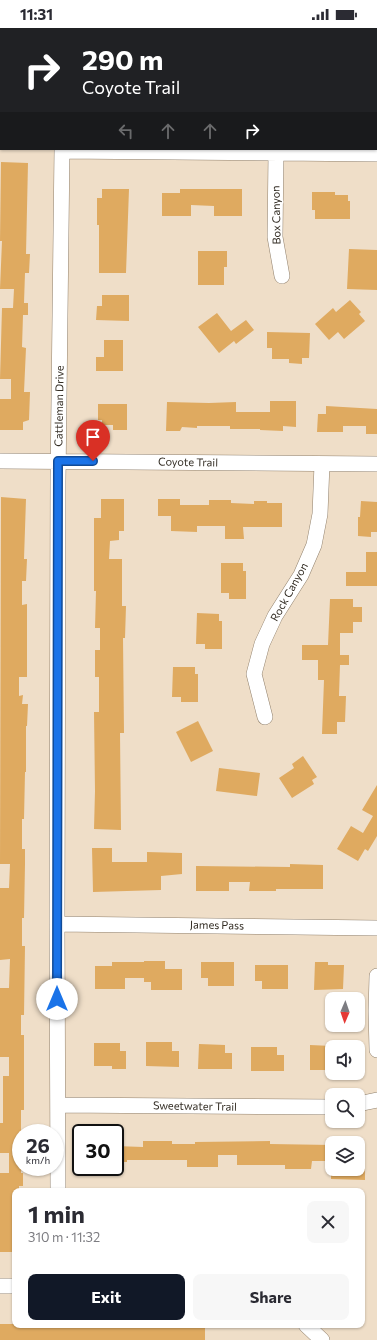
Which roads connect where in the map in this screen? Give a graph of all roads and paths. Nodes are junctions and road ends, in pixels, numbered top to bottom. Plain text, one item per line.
1 (62, 150) edge
2 (276, 153) junction
3 (377, 154) edge
4 (282, 276) dead end
5 (0, 461) edge
6 (58, 461) junction
7 (322, 464) junction
8 (377, 464) edge
9 (265, 717) dead end
10 (57, 924) junction
11 (377, 928) edge
12 (377, 976) edge
13 (377, 1050) edge
14 (377, 1100) edge
15 (365, 1103) edge
16 (58, 1105) junction
17 (325, 1107) edge
18 (58, 1188) edge
19 (0, 1286) edge
20 (12, 1286) edge
21 (309, 1328) edge
22 (322, 1340) edge

1 - 2 street
1 - 6 street, Cattleman Drive
2 - 3 street
2 - 4 street, Box Canyon
5 - 6 street, Coyote Trail
6 - 7 street, Coyote Trail
6 - 10 street, Cattleman Drive
7 - 8 street, Coyote Trail
7 - 9 street, Rock Canyon
10 - 11 street, James Pass
10 - 16 street, Cattleman Drive
12 - 13 street
14 - 15 street
16 - 17 street, Sweetwater Trail
16 - 18 street, Cattleman Drive
19 - 20 street
21 - 22 street

